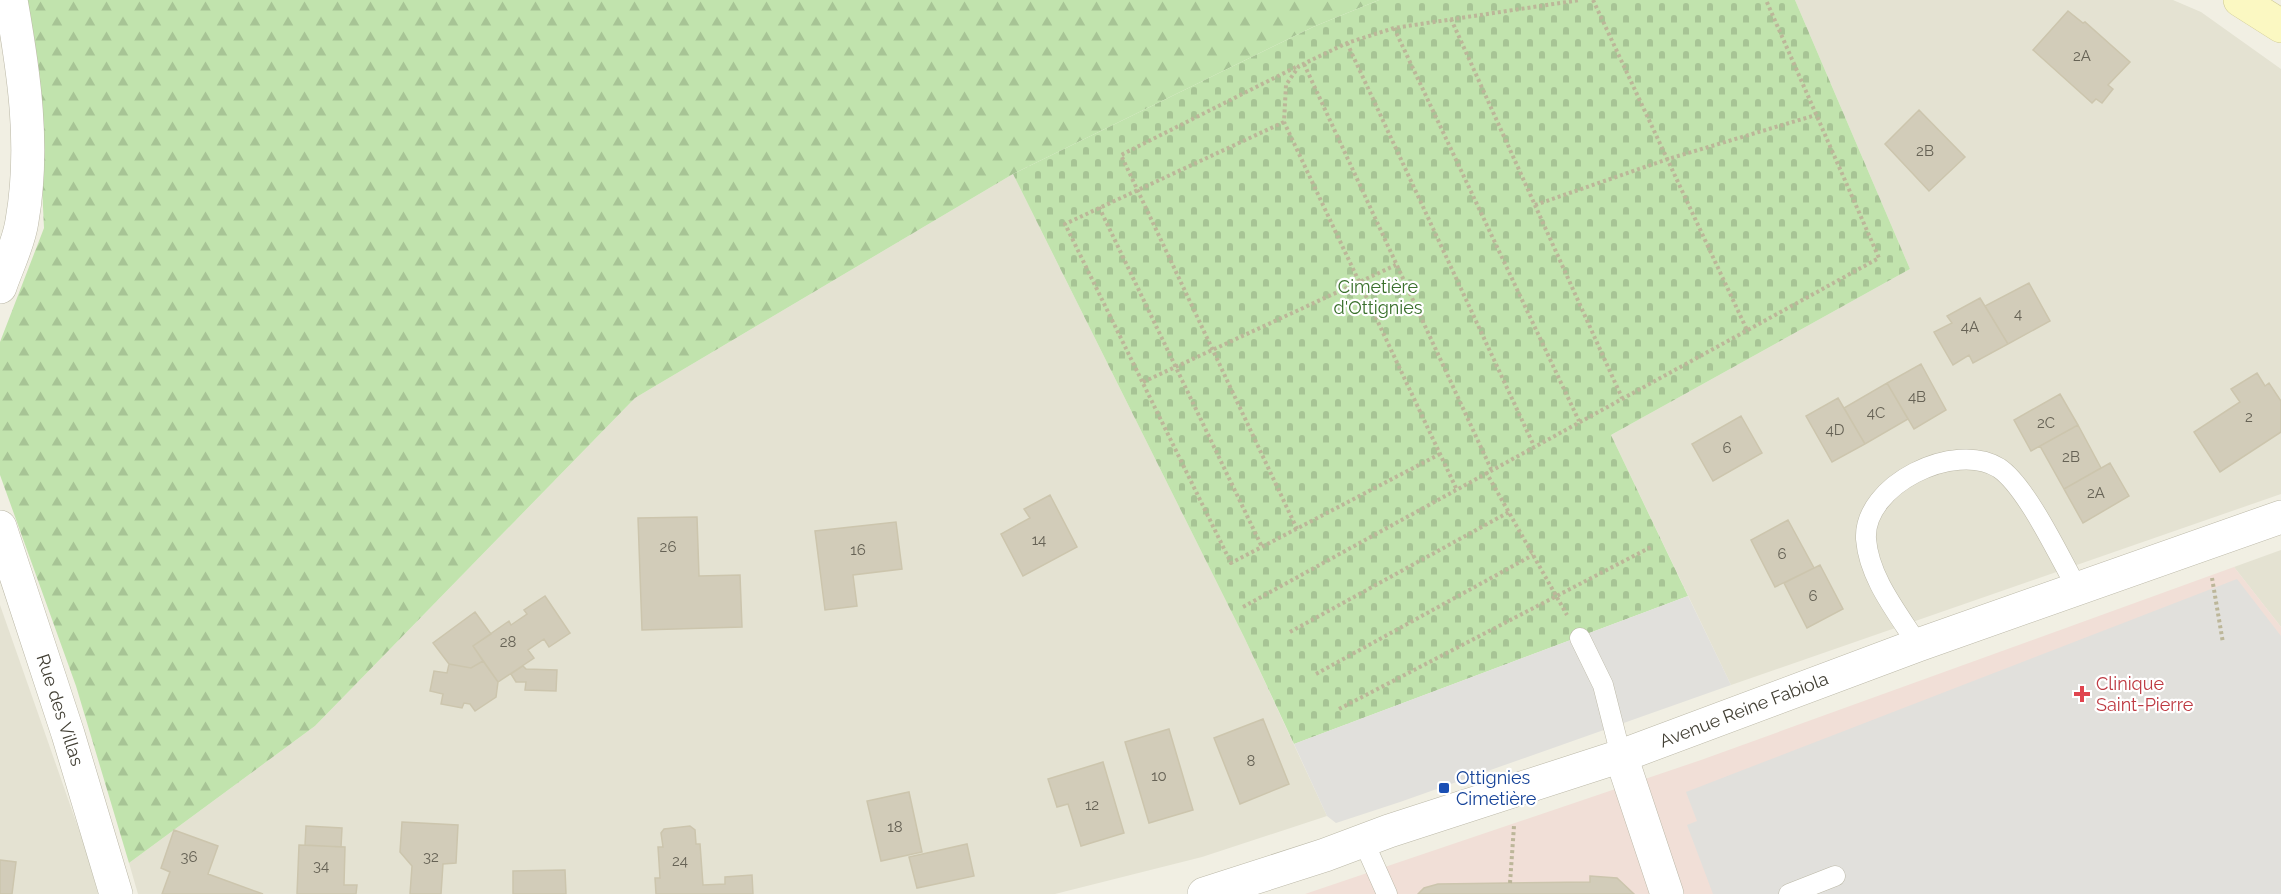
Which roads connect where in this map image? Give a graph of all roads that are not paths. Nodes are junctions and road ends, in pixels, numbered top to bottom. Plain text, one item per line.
1 (11, 0) edge
2 (2240, 0) edge
3 (2281, 26) edge
4 (0, 287) edge
5 (2281, 517) edge
6 (0, 527) edge
7 (2078, 590) junction
8 (1580, 638) road end
9 (1918, 645) junction
10 (1621, 756) junction
11 (1363, 840) junction
12 (1835, 876) dead end
13 (116, 894) edge
14 (1204, 894) edge
15 (1387, 894) edge
16 (1666, 894) edge
17 (1789, 894) edge

1 - 4 street
2 - 3 main road
5 - 7 street, Avenue Reine Fabiola
6 - 13 street, Rue des Villas
7 - 9 street, Avenue Reine Fabiola
7 - 9 lane
8 - 10 lane
9 - 10 street, Avenue Reine Fabiola
10 - 11 street, Avenue Reine Fabiola
10 - 16 street
11 - 14 street, Avenue Reine Fabiola
11 - 15 lane
12 - 17 lane

